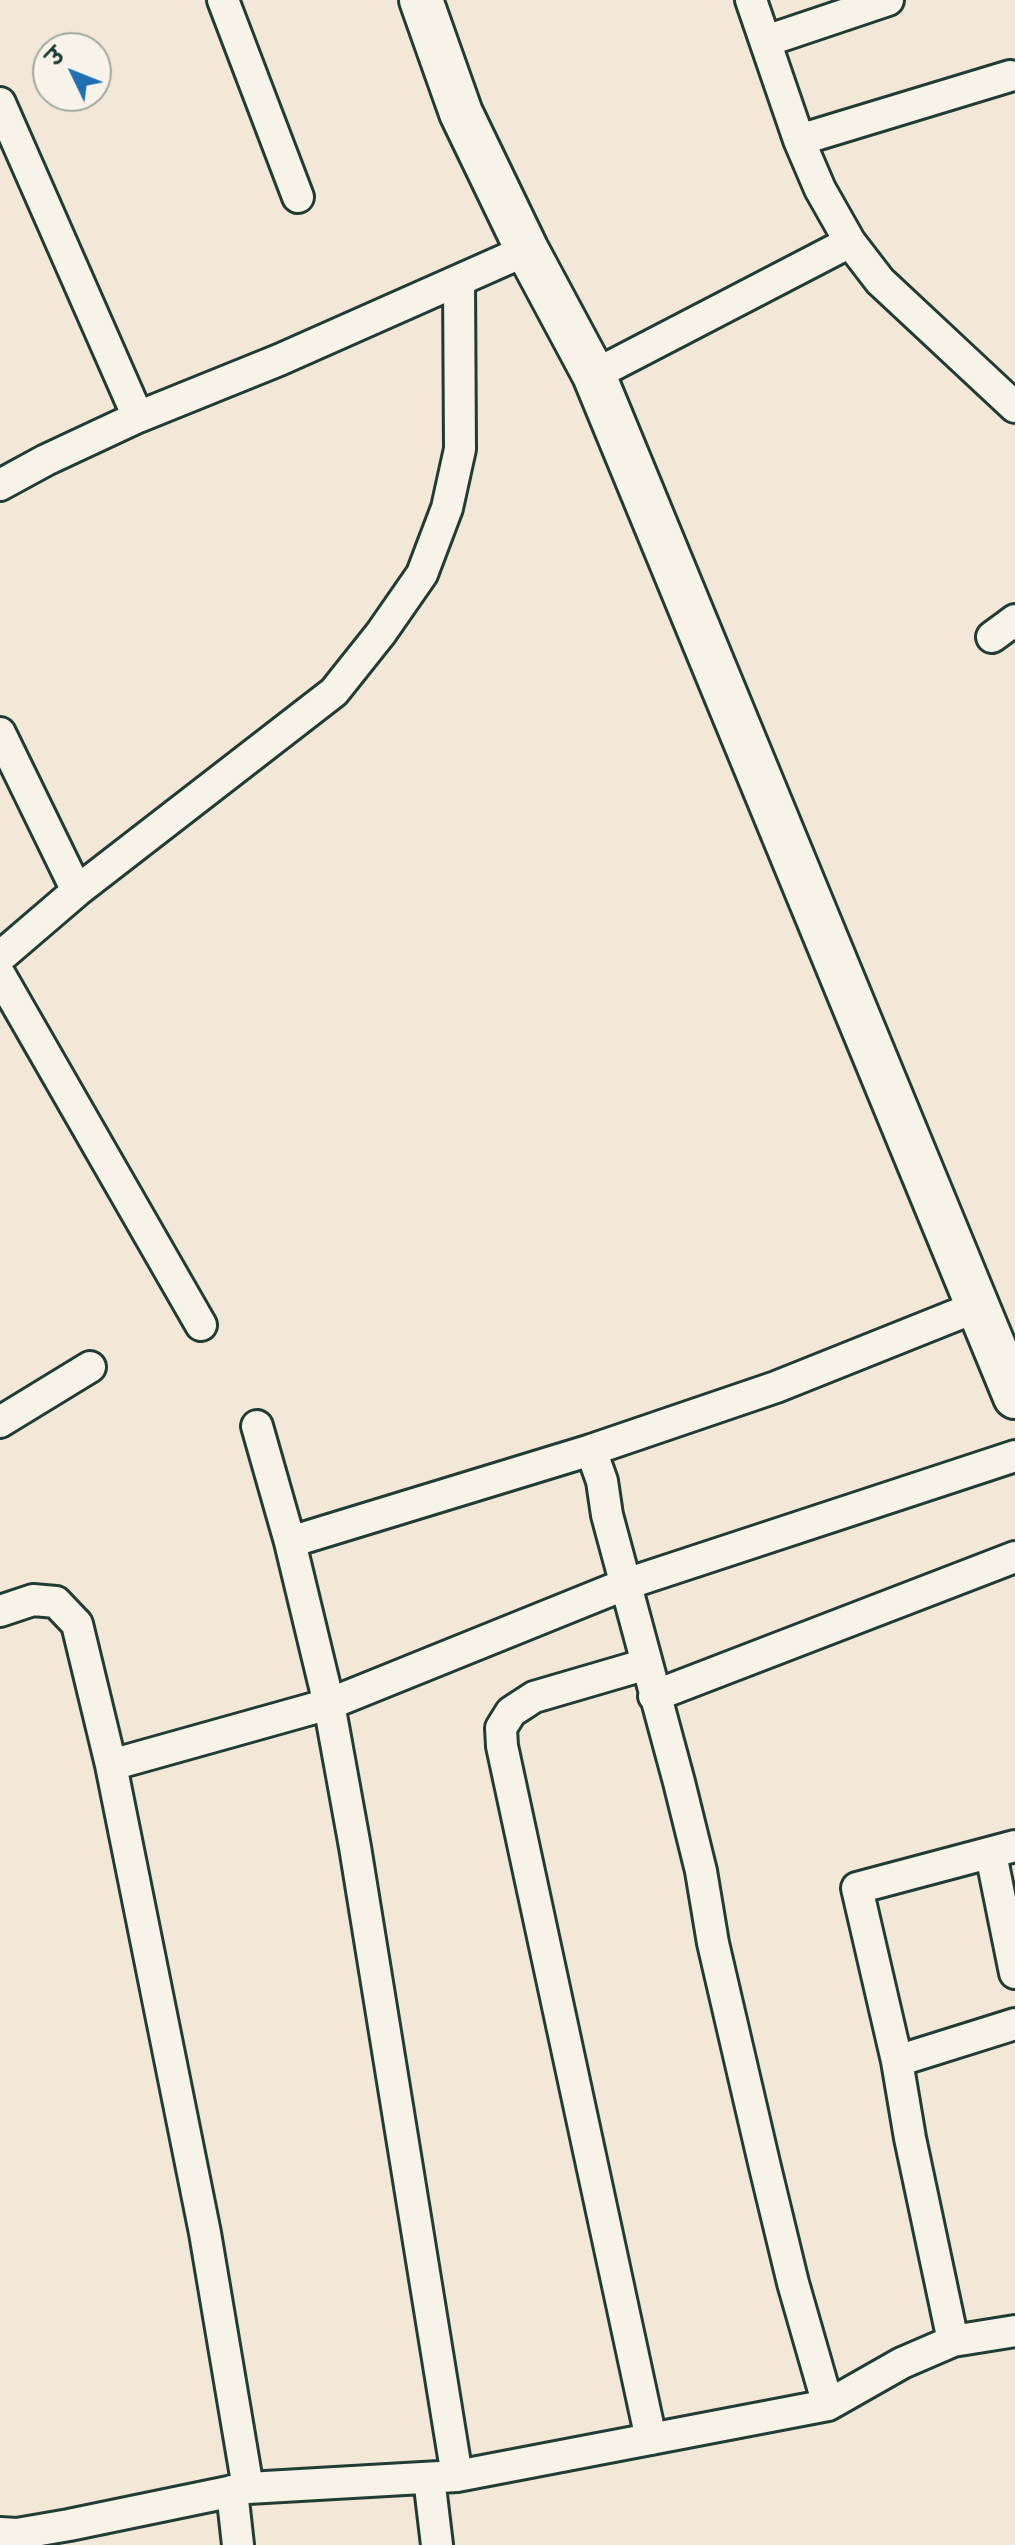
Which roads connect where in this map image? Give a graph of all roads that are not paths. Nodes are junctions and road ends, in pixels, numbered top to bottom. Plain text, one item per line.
1 (223, 0) edge
2 (421, 0) edge
3 (751, 0) edge
4 (888, 0) edge
5 (766, 41) junction
6 (1010, 76) dead end
7 (0, 103) edge
8 (799, 140) junction
9 (298, 197) dead end
10 (850, 242) junction
11 (527, 250) junction
12 (459, 281) junction
13 (594, 375) junction
14 (1015, 407) edge
15 (138, 417) junction
16 (0, 485) edge
17 (0, 733) edge
18 (77, 891) junction
19 (0, 957) edge
20 (0, 975) edge
21 (201, 1325) dead end
22 (994, 1325) edge
23 (90, 1367) dead end
24 (1015, 1397) edge
25 (0, 1422) edge
26 (257, 1426) dead end
27 (591, 1450) junction
28 (1015, 1456) edge
29 (290, 1542) junction
30 (1015, 1557) edge
31 (626, 1584) junction
32 (0, 1611) edge
33 (647, 1664) junction
34 (654, 1696) junction
35 (329, 1704) junction
36 (111, 1765) junction
37 (1003, 1850) edge
38 (1015, 1973) edge
39 (1015, 2024) edge
40 (897, 2061) junction
41 (1015, 2331) edge
42 (953, 2341) junction
43 (828, 2405) junction
44 (651, 2439) junction
45 (443, 2477) junction
46 (240, 2490) junction
47 (0, 2533) edge
48 (70, 2535) edge
49 (238, 2545) edge
50 (437, 2545) edge

1 - 9 street
2 - 11 street
3 - 5 street
4 - 5 street
5 - 8 street
6 - 8 street
7 - 15 street
8 - 10 street
10 - 13 street
10 - 14 street
11 - 12 street
11 - 13 street
12 - 15 street
12 - 18 street
13 - 22 street
15 - 16 street
17 - 18 street
18 - 19 street
20 - 21 street
22 - 24 street
22 - 27 street
23 - 25 street
26 - 29 street
27 - 29 street
27 - 31 street
28 - 31 street
29 - 35 street
30 - 34 street
31 - 33 street
31 - 35 street
32 - 36 street
33 - 34 street
33 - 44 street
34 - 43 street
35 - 36 street
35 - 45 street
36 - 46 street
37 - 38 street
37 - 40 street
39 - 40 street
40 - 42 street
41 - 42 street
42 - 43 street
43 - 44 street
44 - 45 street
45 - 46 street
45 - 50 street
46 - 48 street
46 - 49 street
47 - 48 street

